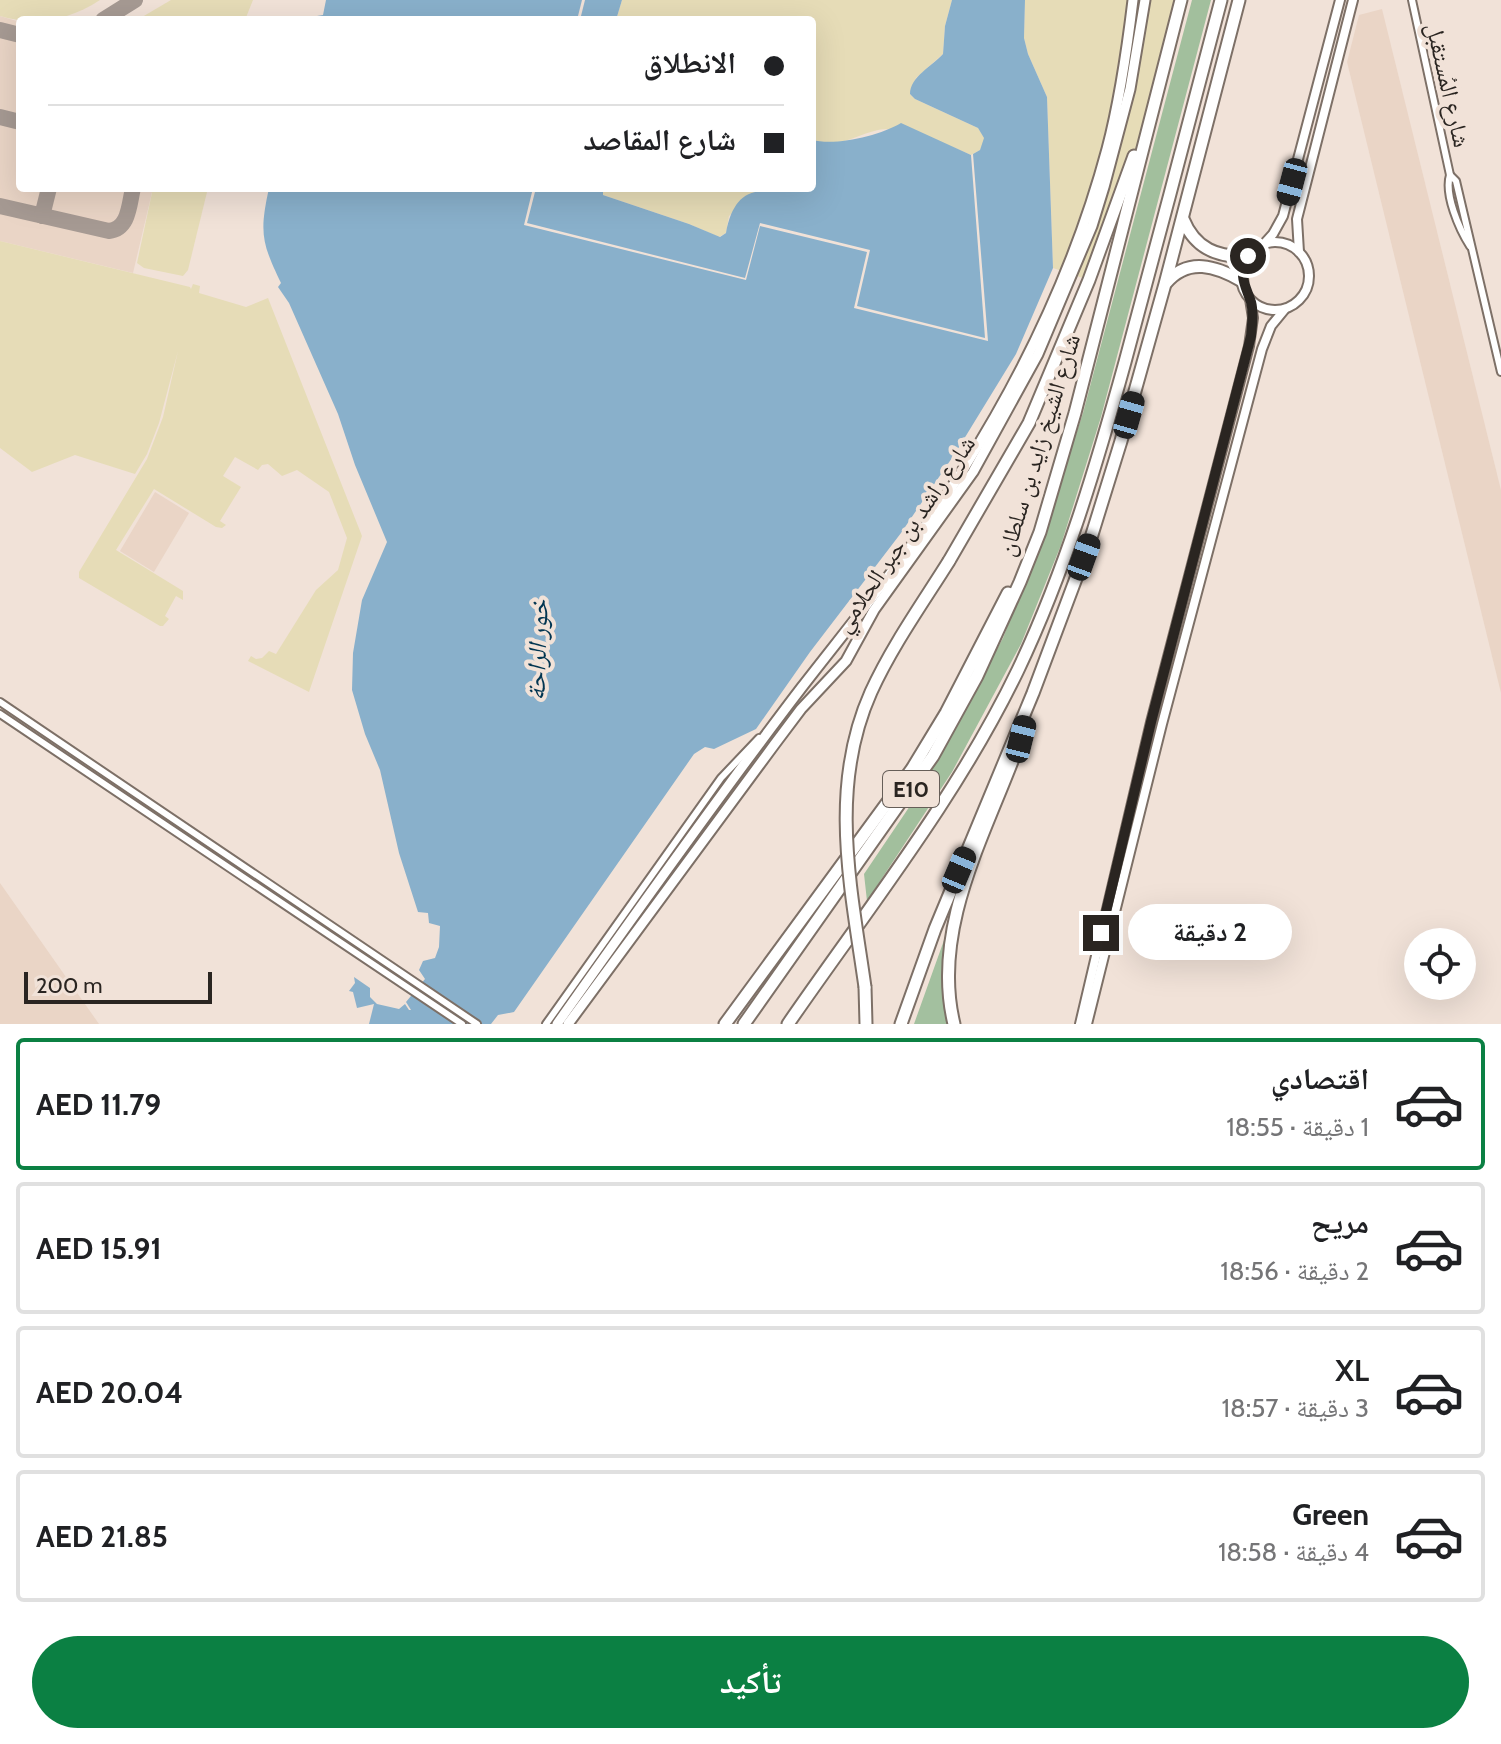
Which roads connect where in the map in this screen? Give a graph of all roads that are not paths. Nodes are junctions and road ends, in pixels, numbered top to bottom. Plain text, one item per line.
1 (1133, 0) edge
2 (1145, 0) edge
3 (1181, 0) edge
4 (1221, 0) edge
5 (1239, 0) edge
6 (1340, 0) edge
7 (1410, 1) edge
8 (1354, 2) edge
9 (1154, 103) junction
10 (1183, 219) junction
11 (1263, 245) junction
12 (1299, 252) junction
13 (1248, 256) junction
14 (1242, 281) junction
15 (1165, 284) junction
16 (1250, 299) junction
17 (1285, 309) junction
18 (1501, 372) edge
19 (1040, 532) junction
20 (823, 660) junction
21 (1033, 693) junction
22 (810, 699) junction
23 (0, 702) edge
24 (0, 714) edge
25 (774, 725) junction
26 (730, 768) junction
27 (716, 805) junction
28 (462, 1024) edge
29 (477, 1024) edge
30 (546, 1024) edge
31 (557, 1024) edge
32 (568, 1024) edge
33 (725, 1024) edge
34 (744, 1024) edge
35 (788, 1024) edge
36 (866, 1024) edge
37 (901, 1024) edge
38 (954, 1024) edge
39 (1080, 1024) edge
40 (1087, 1024) edge

1 - 20 main road, شارع راشد بن جبر الحلامي
2 - 22 main road, شارع راشد بن جبر الحلامي
3 - 9 highway, شارع الشيخ زايد بن سلطان / E10
4 - 35 highway, E10
5 - 10 highway
6 - 11 street
7 - 18 street, شارع المُستقبل
8 - 12 street
9 - 19 highway, شارع الشيخ زايد بن سلطان / E10
9 - 36 highway, bridge
10 - 13 highway
10 - 15 highway
11 - 12 street
11 - 13 street
12 - 17 street
13 - 14 street
14 - 15 highway
14 - 16 street
15 - 21 highway
16 - 17 street
16 - 39 street
17 - 40 street
19 - 33 highway
19 - 34 highway, شارع الشيخ زايد بن سلطان / E10
20 - 22 main road
20 - 25 main road, شارع راشد بن جبر الحلامي
21 - 37 highway
21 - 38 highway
22 - 32 main road, شارع راشد بن جبر الحلامي
23 - 29 street
24 - 28 street
25 - 26 street
25 - 27 main road, شارع راشد بن جبر الحلامي
26 - 27 main road
26 - 30 street
27 - 31 main road, شارع راشد بن جبر الحلامي

